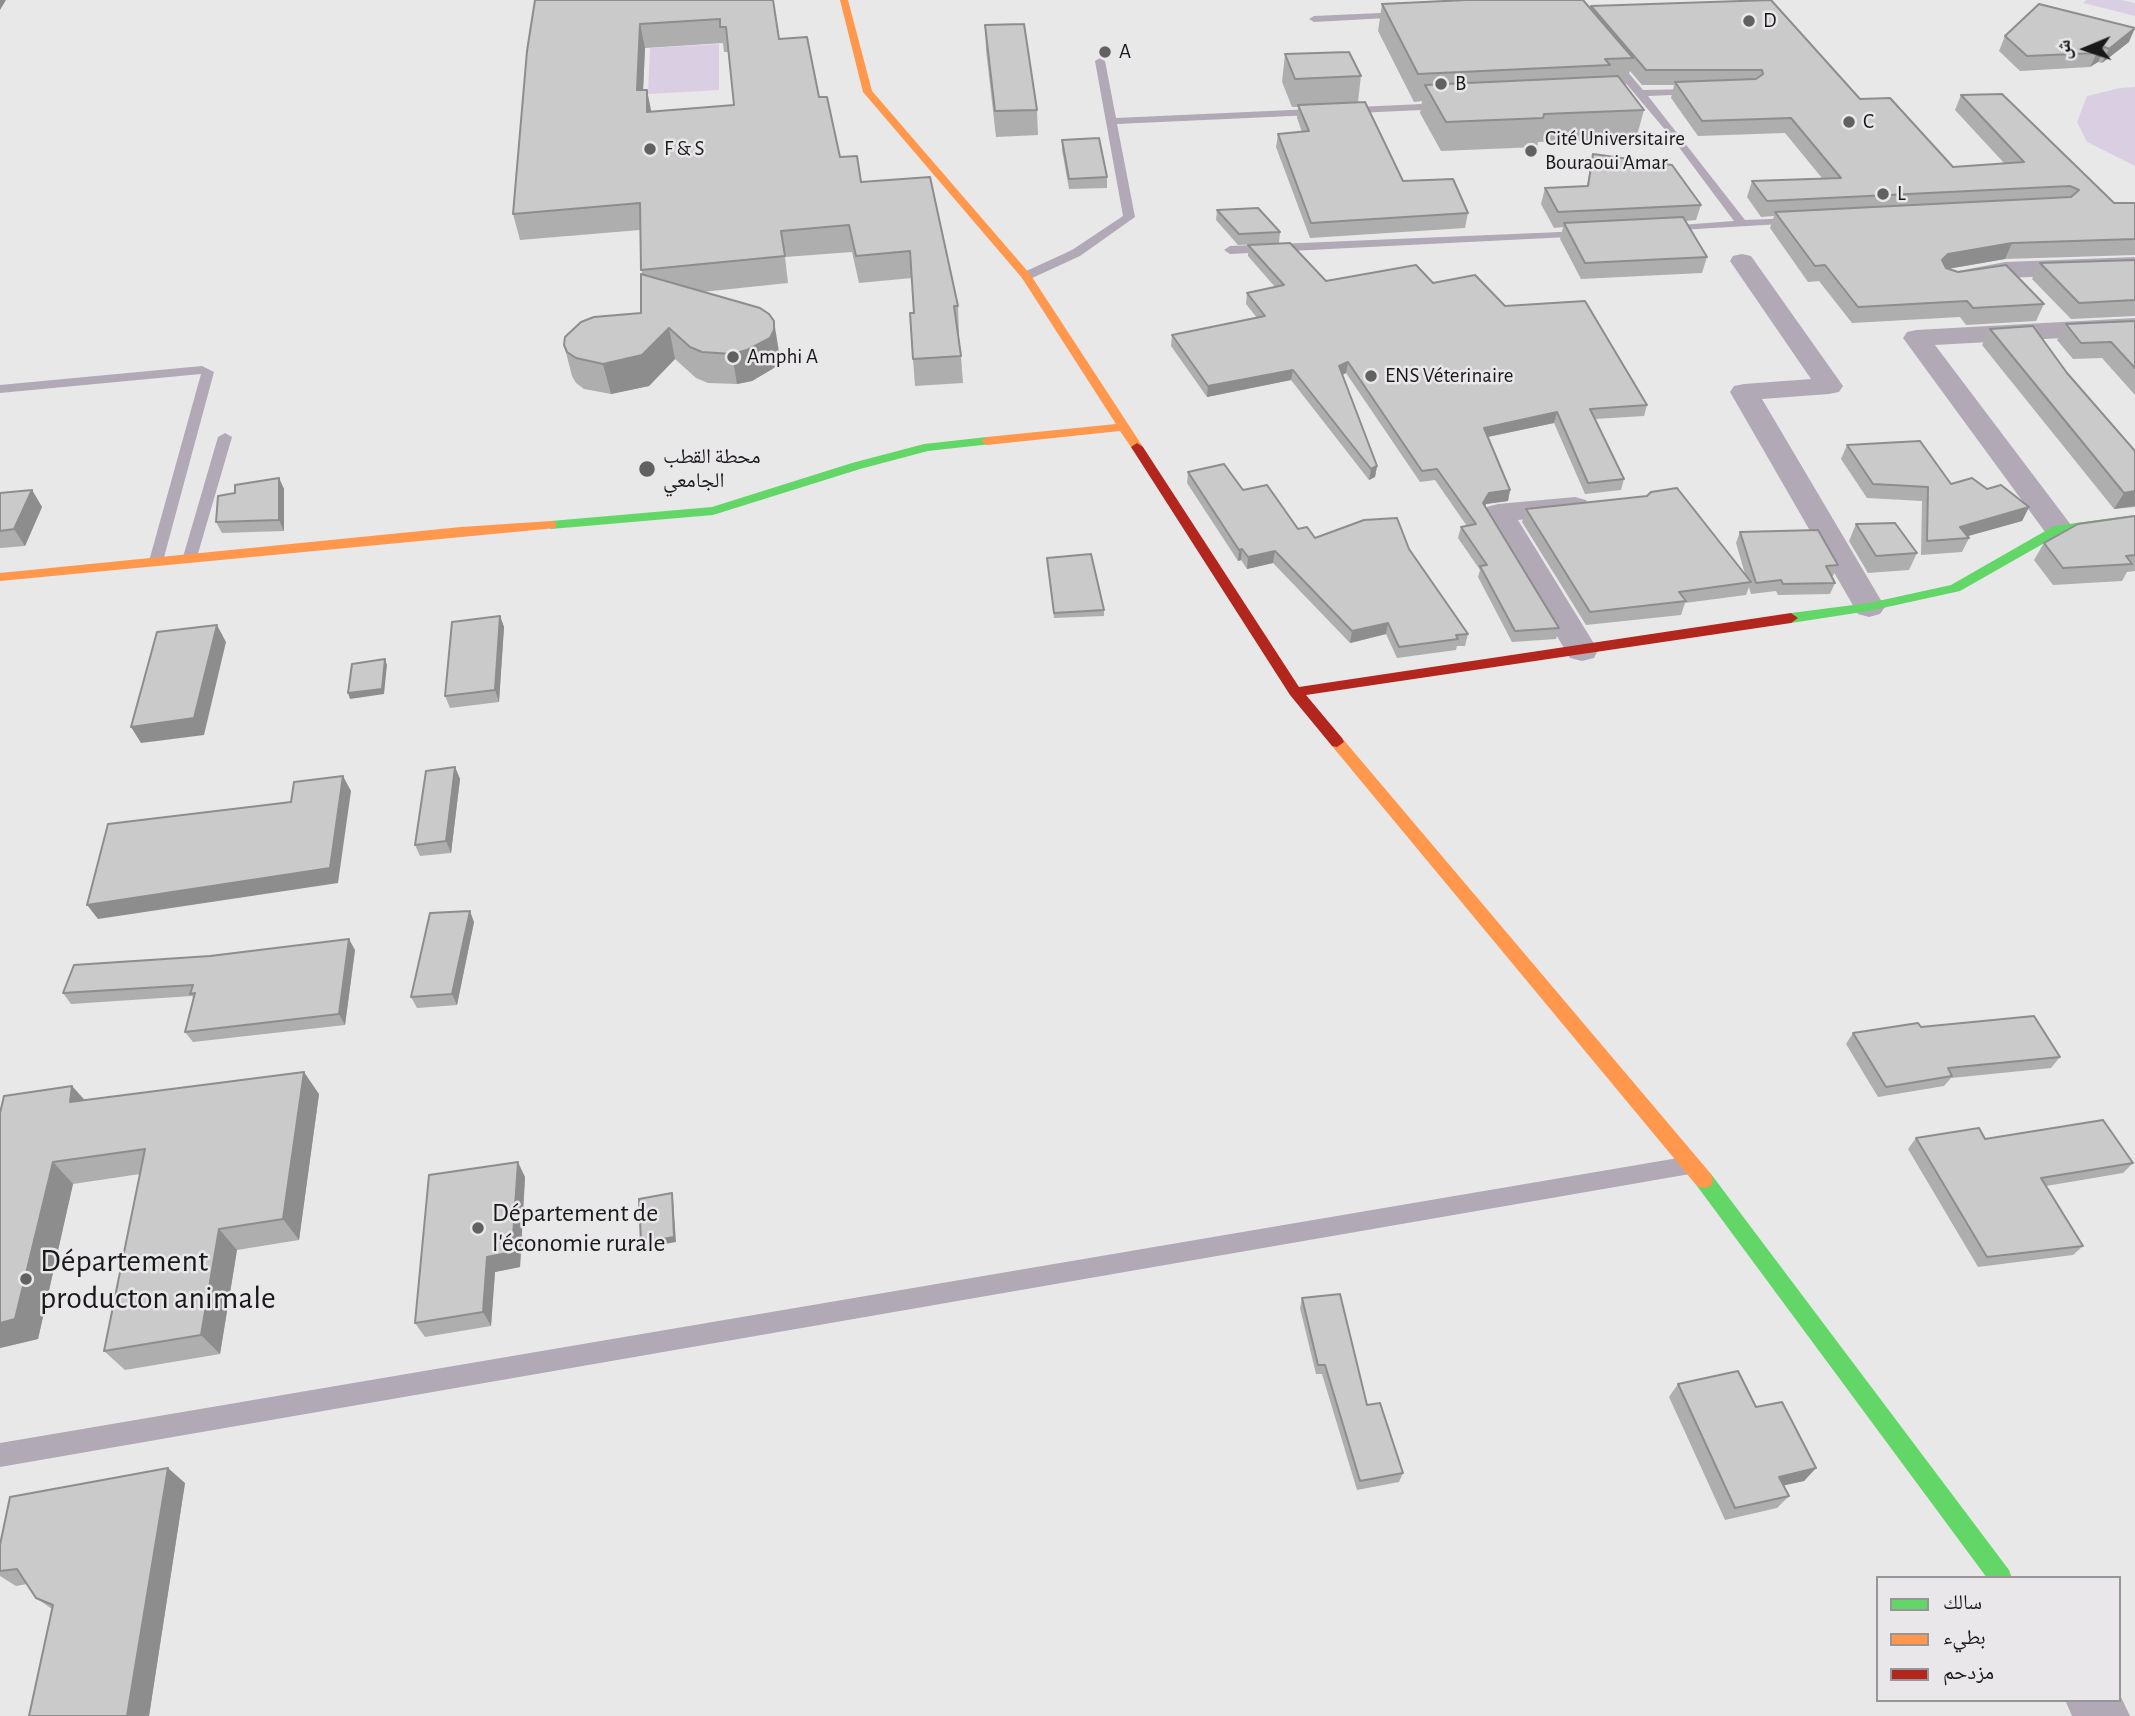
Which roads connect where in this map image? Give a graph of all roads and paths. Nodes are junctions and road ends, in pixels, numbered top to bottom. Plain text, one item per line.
1 (844, 0) edge
2 (1412, 15) edge
3 (1314, 19) dead end
4 (1607, 54) edge
5 (1100, 61) dead end
6 (1709, 90) edge
7 (1638, 96) junction
8 (1455, 105) edge
9 (1112, 121) junction
10 (1812, 220) edge
11 (1742, 224) junction
12 (1659, 229) edge
13 (1593, 233) edge
14 (1230, 250) dead end
15 (1742, 261) dead end
16 (2135, 265) edge
17 (2005, 270) junction
18 (1026, 276) junction
19 (1950, 278) edge
20 (2025, 290) edge
21 (2135, 326) edge
22 (0, 389) edge
23 (1122, 427) junction
24 (225, 437) dead end
25 (1605, 503) edge
26 (2135, 519) edge
27 (2059, 529) junction
28 (190, 557) junction
29 (156, 561) junction
30 (0, 577) edge
31 (1869, 607) junction
32 (1582, 650) junction
33 (1295, 692) junction
34 (1693, 1165) junction
35 (0, 1455) edge
36 (2000, 1576) edge

1 - 18 street
2 - 3 lane
4 - 7 lane
5 - 9 lane
6 - 7 lane
7 - 11 lane
8 - 9 lane
9 - 18 lane
10 - 11 lane
11 - 12 lane
13 - 14 lane
15 - 31 street
16 - 17 street
17 - 19 street
17 - 20 street
18 - 23 street
21 - 27 street
22 - 29 lane
23 - 28 street
23 - 33 street
24 - 28 lane
25 - 32 street
26 - 27 street
27 - 31 street
28 - 29 street
29 - 30 street
31 - 32 street
32 - 33 street
33 - 34 street
34 - 35 lane
34 - 36 street

